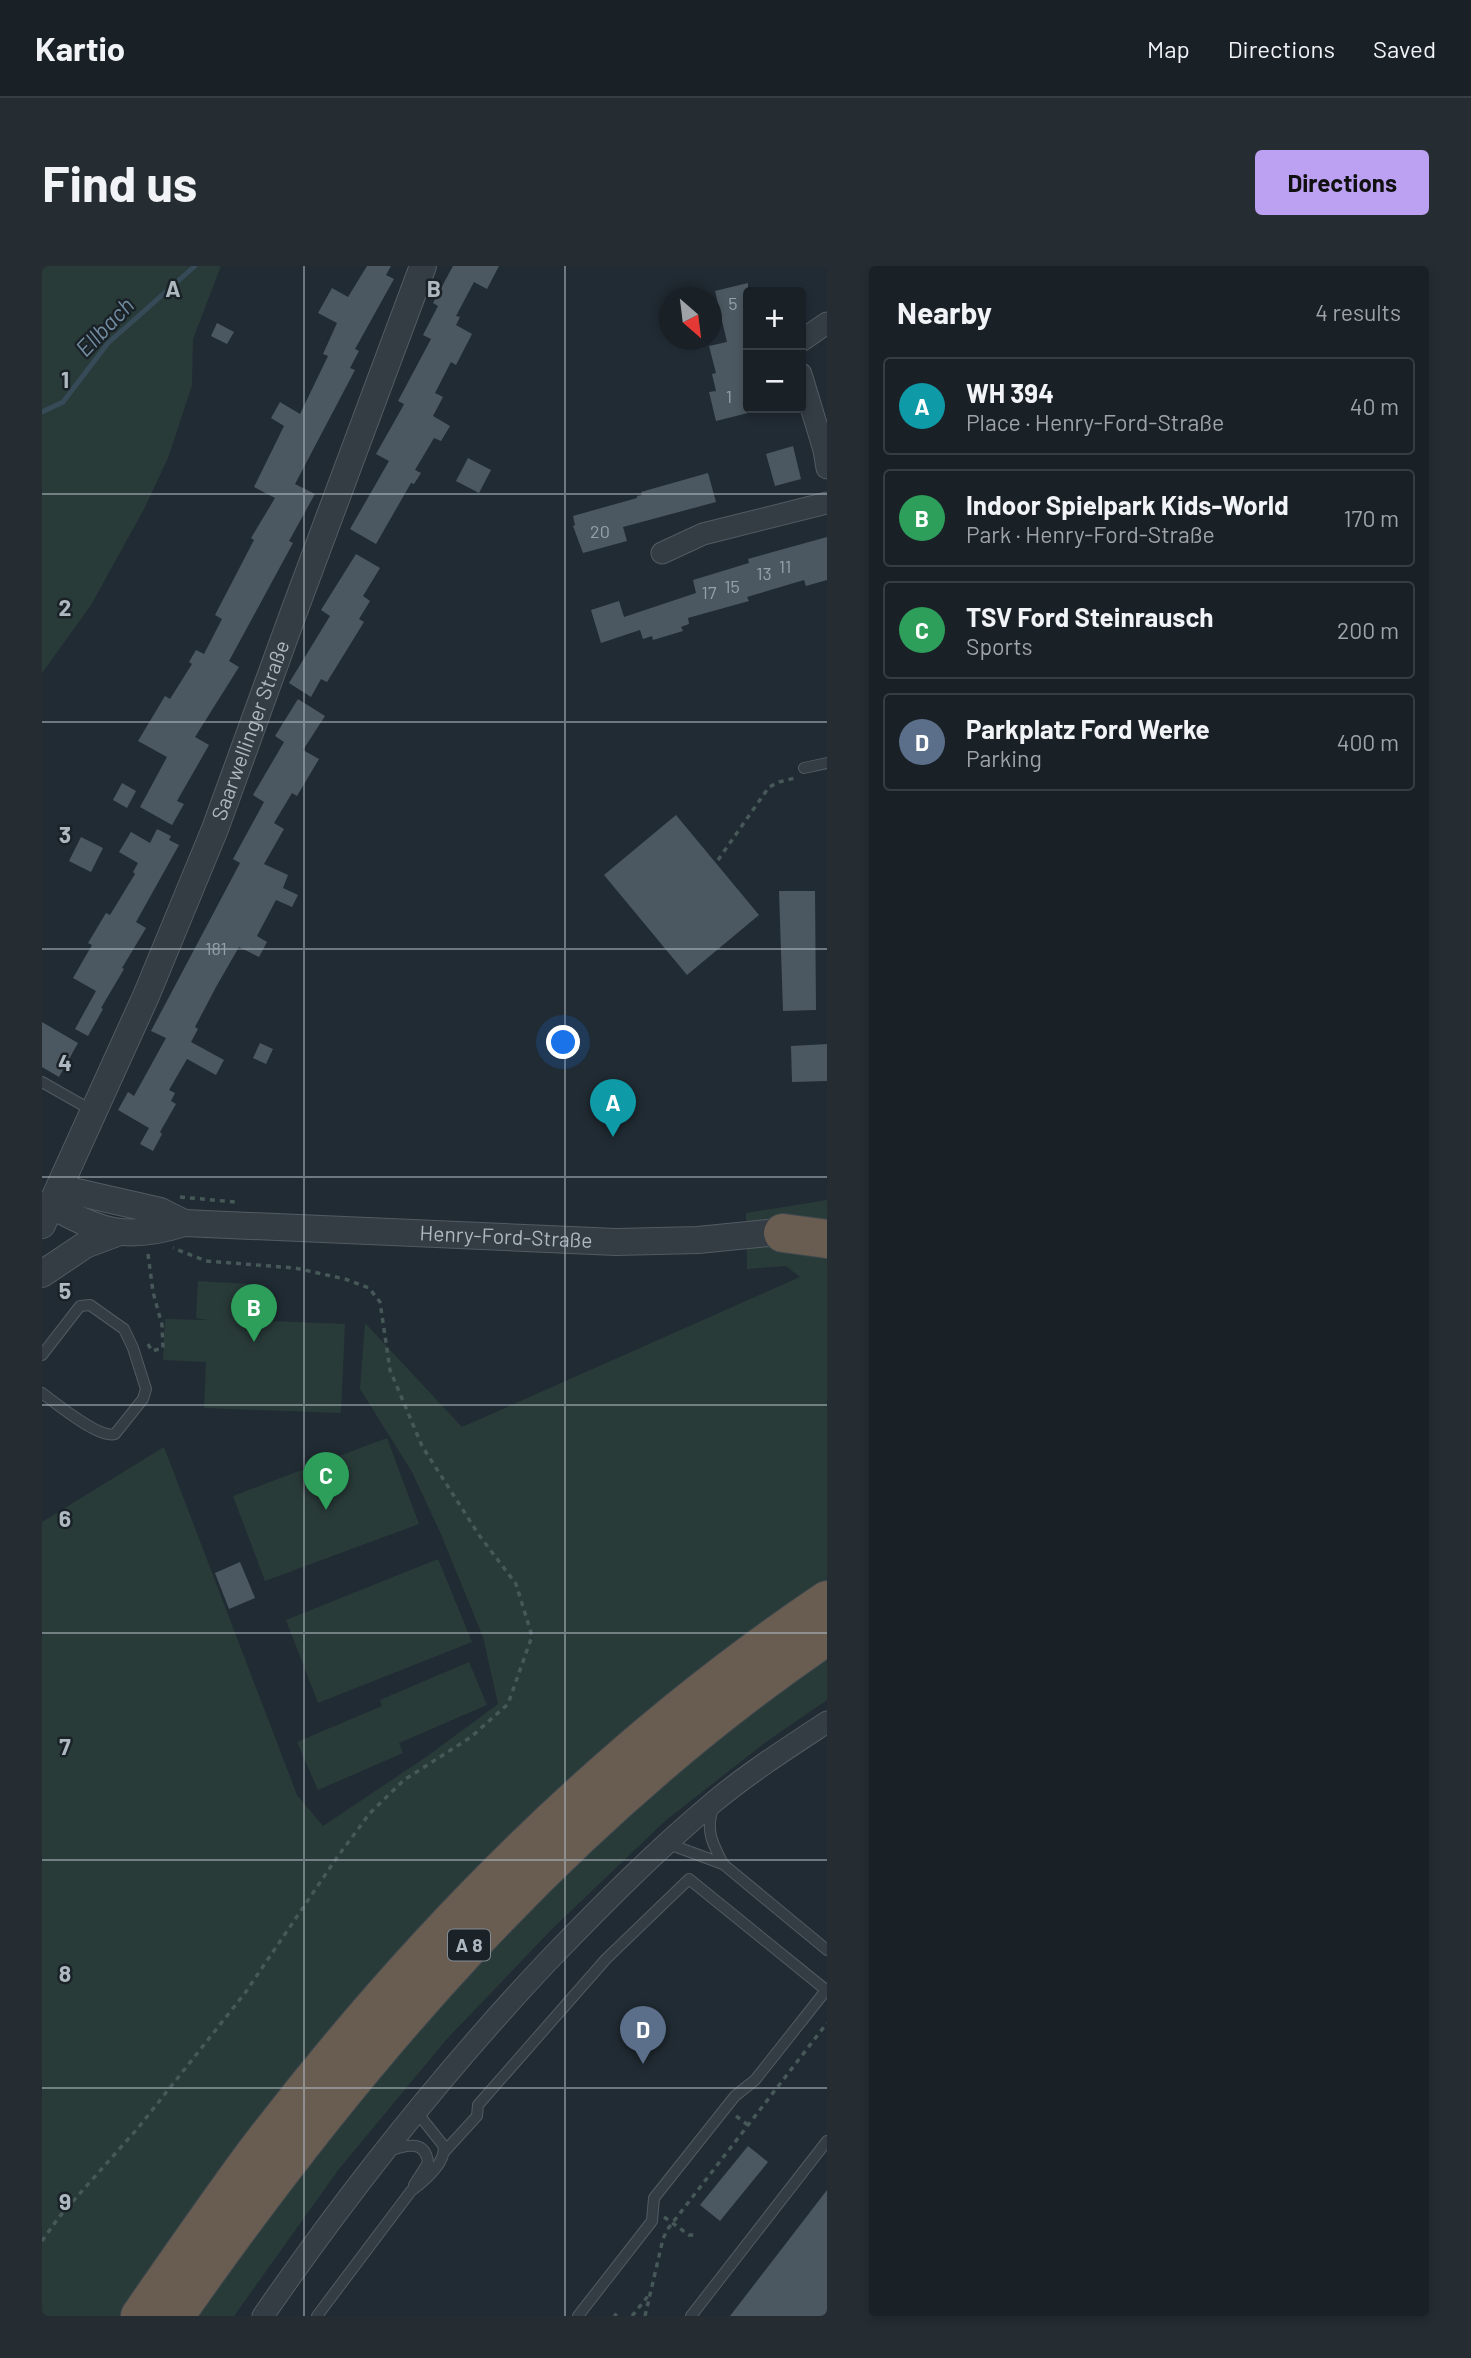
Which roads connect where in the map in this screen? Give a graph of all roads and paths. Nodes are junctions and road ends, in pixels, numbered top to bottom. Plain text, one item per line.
1 (423, 266) edge
2 (827, 323) edge
3 (806, 338) edge
4 (806, 391) edge
5 (827, 468) edge
6 (827, 503) edge
7 (662, 554) dead end
8 (827, 763) edge
9 (805, 772) joint
10 (718, 860) dead end
11 (42, 1082) edge
12 (93, 1111) junction
13 (51, 1206) edge
14 (184, 1223) junction
15 (827, 1225) edge
16 (152, 1232) junction
17 (117, 1233) junction
18 (783, 1233) junction
19 (827, 1238) edge
20 (42, 1274) edge
21 (149, 1346) dead end
22 (42, 1355) edge
23 (42, 1393) edge
24 (827, 1590) edge
25 (827, 1600) edge
26 (787, 1627) junction
27 (827, 1636) edge
28 (827, 1721) edge
29 (716, 1800) junction
30 (666, 1843) junction
31 (723, 1864) junction
32 (827, 1950) edge
33 (827, 1989) edge
34 (827, 2024) edge
35 (415, 2110) junction
36 (827, 2141) edge
37 (445, 2151) junction
38 (380, 2155) junction
39 (411, 2191) junction
40 (653, 2211) junction
41 (673, 2222) junction
42 (698, 2235) dead end
43 (42, 2241) edge
44 (649, 2294) junction
45 (140, 2316) edge
46 (175, 2316) edge
47 (263, 2316) edge
48 (317, 2316) edge
49 (578, 2316) edge
50 (632, 2316) edge
51 (645, 2316) edge
52 (691, 2316) edge

1 - 12 street, Saarwellinger Straße
2 - 3 street
4 - 5 street
6 - 7 street
8 - 9 lane
9 - 10 path
11 - 12 lane
12 - 13 street, Saarwellinger Straße
13 - 14 street, Henry-Ford-Straße
13 - 17 street, Henry-Ford-Straße
14 - 16 street, Henry-Ford-Straße
14 - 18 street, Henry-Ford-Straße
15 - 18 street, Henry-Ford-Straße
16 - 17 street, Henry-Ford-Straße
16 - 21 path
16 - 43 path
17 - 20 street
18 - 19 highway
22 - 23 lane
24 - 26 highway
25 - 26 highway, A 8 / A 8
26 - 45 highway, A 8 / A 8
27 - 46 highway, A 8 / A 8
28 - 29 street
29 - 30 street
29 - 31 lane
30 - 31 lane
30 - 35 street
31 - 32 lane
33 - 37 lane
33 - 40 lane
34 - 41 path
35 - 37 lane
35 - 38 street
36 - 52 lane
37 - 39 lane
38 - 39 lane
38 - 47 street
39 - 48 lane
40 - 41 path
40 - 49 lane
41 - 42 path
41 - 44 path
44 - 50 path
44 - 51 path

